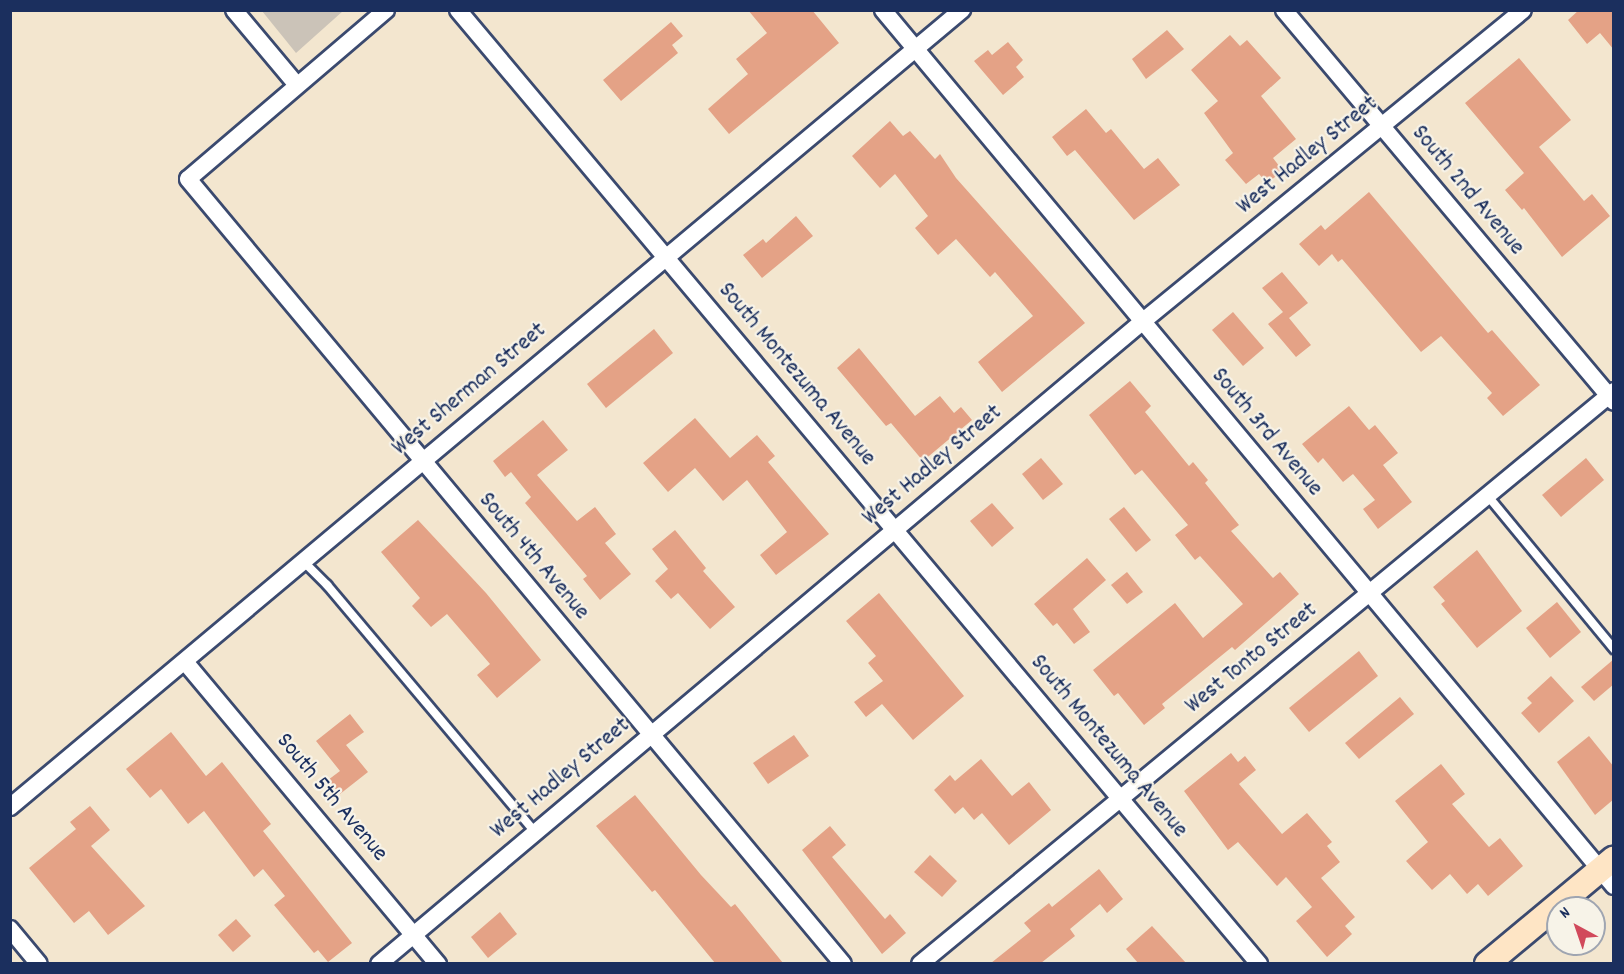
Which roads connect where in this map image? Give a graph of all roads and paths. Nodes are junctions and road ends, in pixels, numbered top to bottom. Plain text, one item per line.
1 (234, 10) edge
2 (386, 10) edge
3 (458, 10) edge
4 (884, 10) edge
5 (962, 10) edge
6 (1284, 10) edge
7 (1523, 10) edge
8 (916, 49) junction
9 (296, 84) junction
10 (1382, 127) junction
11 (666, 258) junction
12 (1142, 322) junction
13 (1612, 396) edge
14 (422, 461) junction
15 (1486, 495) junction
16 (894, 530) junction
17 (304, 562) junction
18 (1368, 594) junction
19 (1614, 649) edge
20 (186, 663) junction
21 (650, 736) junction
22 (1120, 798) junction
23 (10, 807) edge
24 (535, 832) junction
25 (1609, 871) edge
26 (10, 929) edge
27 (413, 934) junction
28 (39, 963) edge
29 (379, 963) edge
30 (438, 963) edge
31 (843, 963) edge
32 (920, 963) edge
33 (1259, 963) edge
34 (1487, 963) edge

1 - 9 street
2 - 9 street
3 - 11 street, South Montezuma Avenue
4 - 8 street, South 3rd Avenue
5 - 8 street, West Sherman Street
6 - 10 street, South 2nd Avenue
7 - 10 street, West Hadley Street
8 - 11 street, West Sherman Street
8 - 12 street, South 3rd Avenue
9 - 14 street, South 4th Avenue
10 - 12 street, West Hadley Street
10 - 13 street, South 2nd Avenue
11 - 14 street, West Sherman Street
11 - 16 street, South Montezuma Avenue
12 - 16 street, West Hadley Street
12 - 18 street, South 3rd Avenue
13 - 15 street, West Tonto Street
14 - 17 street, West Sherman Street
14 - 21 street, South 4th Avenue
15 - 18 street, West Tonto Street
15 - 19 lane
16 - 21 street, West Hadley Street
16 - 22 street, South Montezuma Avenue
17 - 20 street, West Sherman Street
17 - 24 lane
18 - 22 street, West Tonto Street
18 - 25 street, South 3rd Avenue
20 - 23 street, West Sherman Street
20 - 27 street, South 5th Avenue
21 - 24 street, West Hadley Street
21 - 31 street, South 4th Avenue
22 - 32 street, West Tonto Street
22 - 33 street, South Montezuma Avenue
24 - 27 street, West Hadley Street
25 - 34 main road
26 - 28 street
27 - 29 street, West Hadley Street
27 - 30 street, South 5th Avenue

